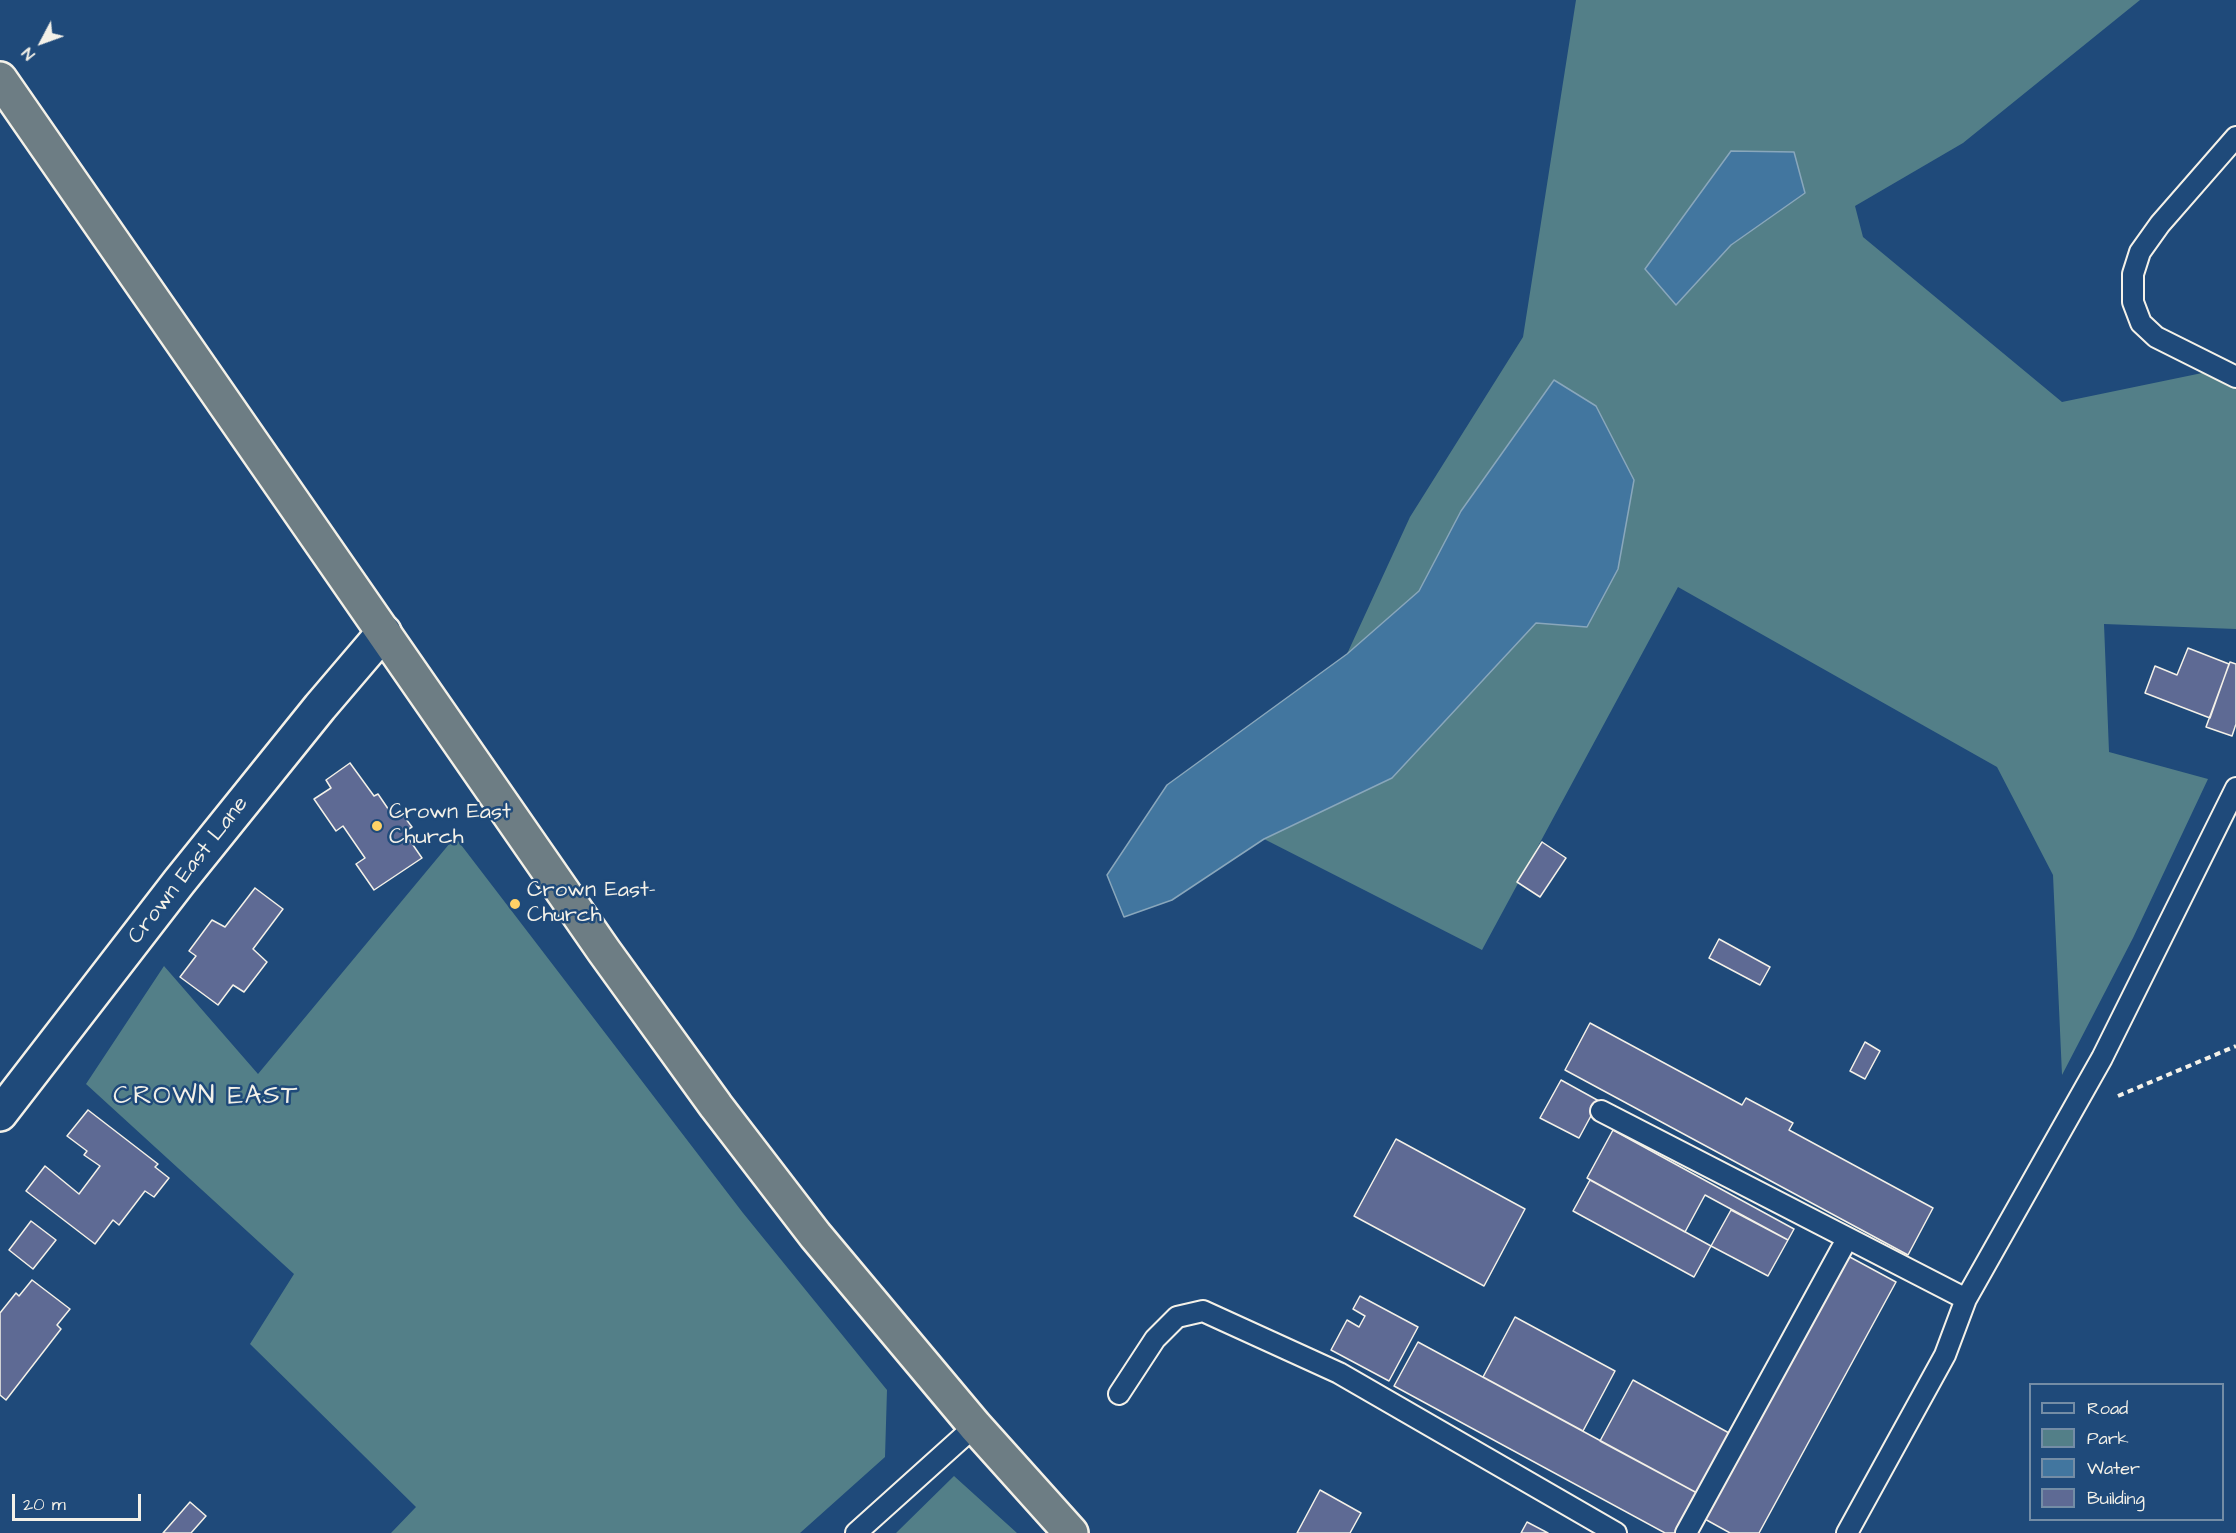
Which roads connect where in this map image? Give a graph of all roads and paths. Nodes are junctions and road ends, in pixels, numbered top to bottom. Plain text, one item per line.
1 (0, 79) edge
2 (2236, 136) edge
3 (2236, 377) edge
4 (384, 632) junction
5 (2236, 788) edge
6 (2236, 1046) edge
7 (1601, 1111) dead end
8 (0, 1114) edge
9 (2068, 1118) junction
10 (1847, 1239) junction
11 (1966, 1299) junction
12 (1119, 1394) dead end
13 (975, 1426) junction
14 (856, 1533) edge
15 (1071, 1533) edge
16 (1616, 1533) edge
17 (1686, 1533) edge
18 (1847, 1533) edge

1 - 4 highway
2 - 3 lane
4 - 8 street, Crown East Lane
4 - 13 highway
5 - 9 lane
6 - 9 path
7 - 10 lane
9 - 11 lane
10 - 11 lane
10 - 17 lane
11 - 18 lane
12 - 16 lane
13 - 14 lane
13 - 15 highway

